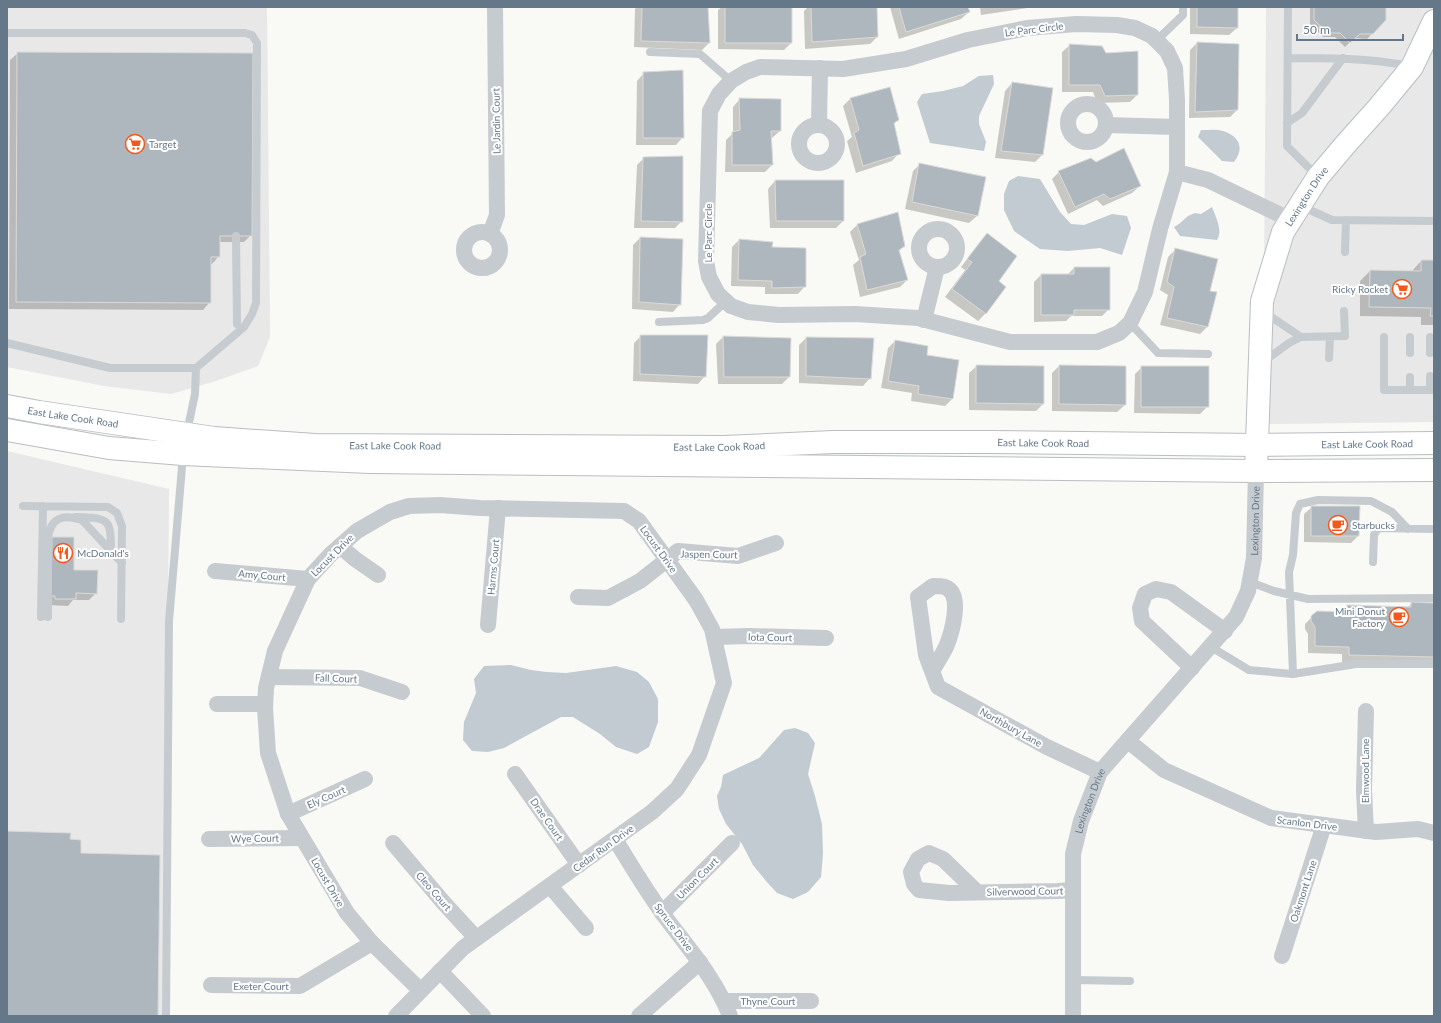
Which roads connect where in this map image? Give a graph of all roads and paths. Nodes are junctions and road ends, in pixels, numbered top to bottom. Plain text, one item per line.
1 (495, 7) edge
2 (1183, 7) edge
3 (1288, 7) edge
4 (1434, 21) edge
5 (7, 33) edge
6 (1157, 40) junction
7 (1429, 41) edge
8 (650, 52) dead end
9 (1288, 58) junction
10 (1343, 58) junction
11 (1412, 67) junction
12 (820, 68) junction
13 (731, 81) junction
14 (1287, 123) junction
15 (819, 125) dead end
16 (1106, 125) dead end
17 (1177, 127) junction
18 (1177, 172) junction
19 (1318, 177) junction
20 (1296, 213) junction
21 (1346, 220) junction
22 (1434, 221) edge
23 (490, 234) dead end
24 (236, 236) dead end
25 (1344, 252) dead end
26 (937, 267) dead end
27 (726, 301) junction
28 (1261, 310) junction
29 (1344, 311) dead end
30 (924, 320) junction
31 (659, 322) dead end
32 (1130, 323) junction
33 (237, 324) dead end
34 (1301, 337) junction
35 (1330, 337) junction
36 (1384, 337) dead end
37 (1410, 337) dead end
38 (1430, 337) dead end
39 (7, 343) edge
40 (1410, 353) dead end
41 (1430, 353) dead end
42 (1208, 354) dead end
43 (1330, 358) dead end
44 (1259, 364) junction
45 (196, 368) junction
46 (1430, 376) dead end
47 (1410, 377) dead end
48 (1410, 390) junction
49 (1432, 390) edge
50 (7, 406) edge
51 (7, 430) edge
52 (1434, 443) edge
53 (185, 444) junction
54 (1257, 446) junction
55 (1434, 470) edge
56 (1256, 471) junction
57 (24, 506) dead end
58 (43, 506) junction
59 (498, 508) junction
60 (73, 517) junction
61 (1408, 529) junction
62 (1434, 529) edge
63 (776, 543) dead end
64 (340, 546) junction
65 (111, 552) junction
66 (667, 560) junction
67 (1373, 562) dead end
68 (122, 563) junction
69 (215, 571) dead end
70 (378, 575) dead end
71 (308, 579) junction
72 (1250, 582) junction
73 (1291, 595) junction
74 (578, 597) dead end
75 (1434, 598) edge
76 (121, 619) dead end
77 (488, 625) dead end
78 (1225, 631) junction
79 (713, 633) junction
80 (826, 638) dead end
81 (1211, 647) junction
82 (1434, 664) edge
83 (1192, 668) junction
84 (932, 671) dead end
85 (1293, 674) junction
86 (269, 677) junction
87 (402, 692) dead end
88 (217, 704) dead end
89 (265, 704) junction
90 (1366, 711) dead end
91 (1128, 741) junction
92 (1100, 772) junction
93 (515, 774) dead end
94 (365, 779) dead end
95 (288, 814) junction
96 (1324, 825) junction
97 (1366, 831) junction
98 (1434, 833) edge
99 (209, 838) dead end
100 (302, 838) junction
101 (615, 839) junction
102 (393, 842) dead end
103 (732, 843) dead end
104 (579, 864) junction
105 (550, 886) junction
106 (1073, 890) junction
107 (977, 892) dead end
108 (662, 913) junction
109 (586, 928) dead end
110 (476, 938) junction
111 (372, 943) junction
112 (1282, 956) dead end
113 (700, 962) junction
114 (440, 971) junction
115 (1073, 980) junction
116 (1130, 981) dead end
117 (211, 985) dead end
118 (421, 991) junction
119 (724, 1001) junction
120 (811, 1001) dead end
121 (166, 1016) edge
122 (396, 1016) edge
123 (483, 1016) edge
124 (639, 1016) edge
125 (730, 1016) edge
126 (1073, 1016) edge

1 - 23 street, Le Jardin Court
2 - 6 lane
3 - 9 lane
4 - 7 main road, Lexington Drive
5 - 45 lane
6 - 12 street, Le Parc Circle
6 - 17 street, Le Parc Circle
7 - 11 main road, Lexington Drive
8 - 13 lane
9 - 10 lane
9 - 14 lane
10 - 11 lane
10 - 14 lane
11 - 19 main road, Lexington Drive
12 - 13 street, Le Parc Circle
12 - 15 street
13 - 27 street, Le Parc Circle
14 - 19 lane
16 - 17 street
17 - 18 street, Le Parc Circle
18 - 20 street
18 - 32 street, Le Parc Circle
19 - 20 main road, Lexington Drive
20 - 21 lane
20 - 28 main road, Lexington Drive
21 - 22 lane
21 - 25 lane
24 - 33 lane
26 - 30 street
27 - 30 street, Le Parc Circle
27 - 31 lane
28 - 34 lane
28 - 44 main road, Lexington Drive
29 - 35 lane
30 - 32 street, Le Parc Circle
32 - 42 lane
34 - 35 lane
34 - 44 lane
35 - 43 lane
36 - 48 lane
37 - 40 lane
38 - 41 lane
39 - 45 lane
44 - 54 main road, Lexington Drive
45 - 53 lane
46 - 49 lane
47 - 48 lane
48 - 49 lane
50 - 53 main road, East Lake Cook Road
51 - 53 main road, East Lake Cook Road
52 - 54 main road, East Lake Cook Road
53 - 54 main road, East Lake Cook Road
53 - 56 main road, East Lake Cook Road
53 - 121 lane
54 - 56 main road, Lexington Drive
55 - 56 main road, East Lake Cook Road
56 - 72 street, Lexington Drive
57 - 58 lane
58 - 60 lane
58 - 68 lane
59 - 64 street, Locust Drive
59 - 66 street, Locust Drive
59 - 77 street, Harms Court
60 - 65 lane
60 - 65 lane
61 - 62 lane
61 - 67 lane
61 - 73 lane
63 - 66 street, Jaspen Court
64 - 70 street
64 - 71 street, Locust Drive
65 - 68 lane
66 - 74 street, Jaspen Court
66 - 79 street, Locust Drive
68 - 76 lane
69 - 71 street, Amy Court
71 - 86 street, Locust Drive
72 - 73 lane
72 - 78 street, Lexington Drive
73 - 75 lane
73 - 85 lane
78 - 81 street, Lexington Drive
78 - 83 street
79 - 80 street, Iota Court
79 - 101 street, Cedar Run Drive
81 - 83 street, Lexington Drive
81 - 85 lane
82 - 85 lane
83 - 91 street, Lexington Drive
84 - 92 street, Northbury Lane
86 - 87 street, Fall Court
86 - 89 street, Locust Drive
88 - 89 street
89 - 95 street, Locust Drive
90 - 97 street, Elmwood Lane
91 - 92 street, Lexington Drive
91 - 96 street, Scanlon Drive
92 - 106 street, Lexington Drive
93 - 104 street, Drae Court
94 - 95 street, Ely Court
95 - 100 street, Locust Drive
96 - 97 street, Scanlon Drive
96 - 112 street, Oakmont Lane
97 - 98 street, Scanlon Drive
99 - 100 street, Wye Court
100 - 111 street, Locust Drive
101 - 104 street, Cedar Run Drive
101 - 108 street, Spruce Drive
102 - 110 street, Cleo Court
103 - 108 street, Union Court
104 - 105 street, Cedar Run Drive
105 - 109 street
105 - 110 street, Cedar Run Drive
106 - 107 street, Silverwood Court
106 - 115 street, Lexington Drive
108 - 113 street, Spruce Drive
110 - 114 street, Cedar Run Drive
111 - 117 street, Exeter Court
111 - 118 street, Locust Drive
113 - 119 street, Spruce Drive
113 - 124 street
114 - 118 street, Cedar Run Drive
114 - 123 street
115 - 116 lane
115 - 126 street, Lexington Drive
118 - 122 street, Cedar Run Drive
119 - 120 street, Thyne Court
119 - 125 street, Spruce Drive

